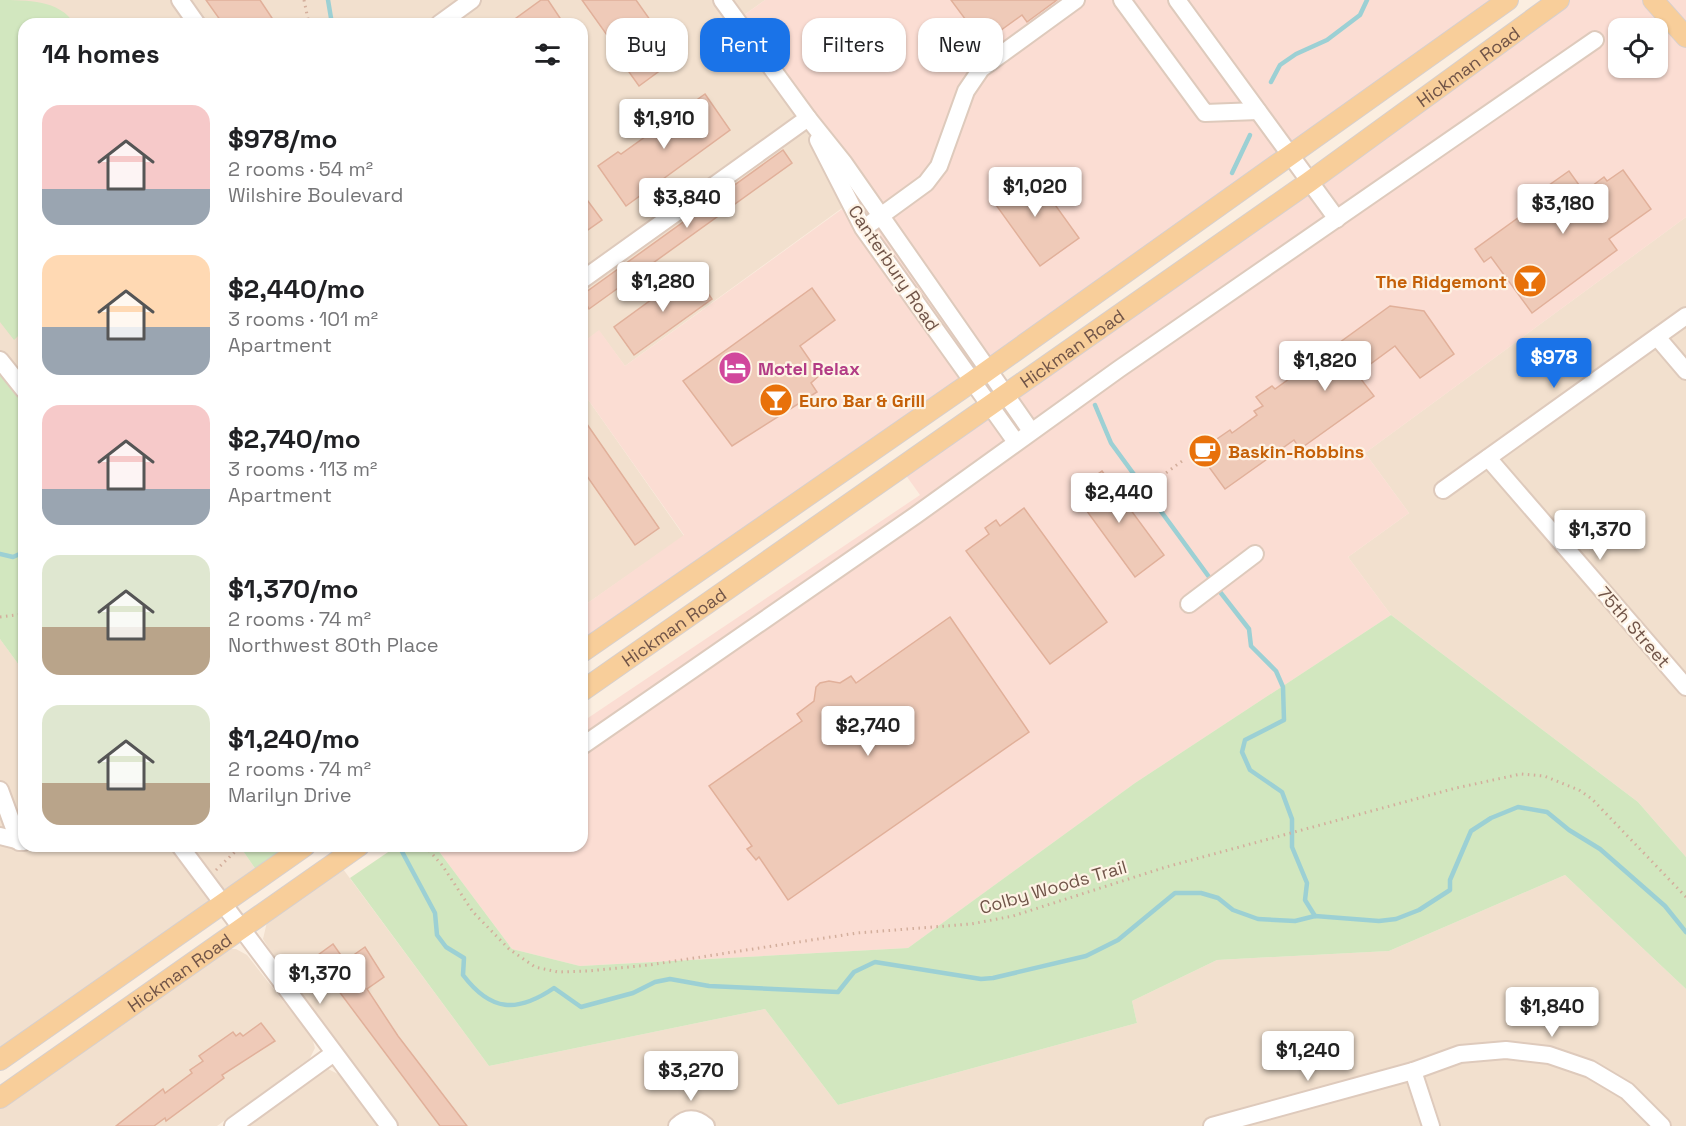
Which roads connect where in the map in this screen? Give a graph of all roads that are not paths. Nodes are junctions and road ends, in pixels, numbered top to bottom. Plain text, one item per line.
1 (180, 0) edge
2 (472, 0) edge
3 (722, 0) edge
4 (1076, 0) edge
5 (1122, 0) edge
6 (1177, 0) edge
7 (1508, 0) edge
8 (1559, 0) edge
9 (1653, 0) edge
10 (193, 18) edge
11 (447, 18) edge
12 (1686, 37) edge
13 (1596, 40) dead end
14 (1258, 111) junction
15 (808, 118) junction
16 (1290, 154) junction
17 (1309, 182) junction
18 (880, 216) junction
19 (1337, 219) junction
20 (863, 228) junction
21 (588, 276) edge
22 (1686, 316) edge
23 (1657, 337) junction
24 (0, 360) edge
25 (989, 370) junction
26 (1686, 371) edge
27 (973, 381) junction
28 (18, 382) edge
29 (998, 400) junction
30 (1031, 431) junction
31 (1016, 442) junction
32 (1488, 458) junction
33 (1443, 490) dead end
34 (1255, 554) dead end
35 (1196, 599) dead end
36 (588, 647) edge
37 (588, 687) edge
38 (1686, 687) edge
39 (588, 742) edge
40 (0, 790) edge
41 (18, 835) edge
42 (0, 836) edge
43 (18, 841) edge
44 (185, 852) edge
45 (296, 852) edge
46 (350, 852) edge
47 (224, 903) junction
48 (242, 929) junction
49 (334, 1053) junction
50 (0, 1060) edge
51 (1413, 1071) junction
52 (0, 1098) edge
53 (233, 1126) edge
54 (389, 1126) edge
55 (677, 1126) edge
56 (706, 1126) edge
57 (1214, 1126) edge
58 (1431, 1126) edge
59 (1662, 1126) edge

1 - 10 street
2 - 11 street
3 - 15 street, Canterbury Road
4 - 18 street
5 - 14 street
6 - 14 street
7 - 16 main road, Hickman Road
8 - 17 main road, Hickman Road
9 - 12 main road
13 - 19 street
14 - 16 street
15 - 18 street, Canterbury Road
15 - 20 street, Canterbury Road
15 - 21 street
16 - 17 street
16 - 25 main road, Hickman Road
17 - 19 street
17 - 29 main road, Hickman Road
18 - 20 street
18 - 25 street, Canterbury Road
19 - 30 street
20 - 27 street, Canterbury Road
22 - 23 street
23 - 26 street
23 - 32 street
24 - 28 street
25 - 27 main road, Hickman Road
25 - 29 street, Canterbury Road
27 - 29 street, Canterbury Road
27 - 36 main road, Hickman Road
29 - 30 street
29 - 31 street
29 - 37 main road, Hickman Road
30 - 31 street
31 - 39 street
32 - 33 street
32 - 38 street, 75th Street
34 - 35 street
40 - 41 street
42 - 43 street
44 - 47 street
45 - 47 main road, Hickman Road
46 - 48 main road, Hickman Road
47 - 48 street
47 - 50 main road, Hickman Road
48 - 49 street
48 - 52 main road, Hickman Road
49 - 53 street
49 - 54 street
51 - 57 street
51 - 58 street
51 - 59 street
55 - 56 street

